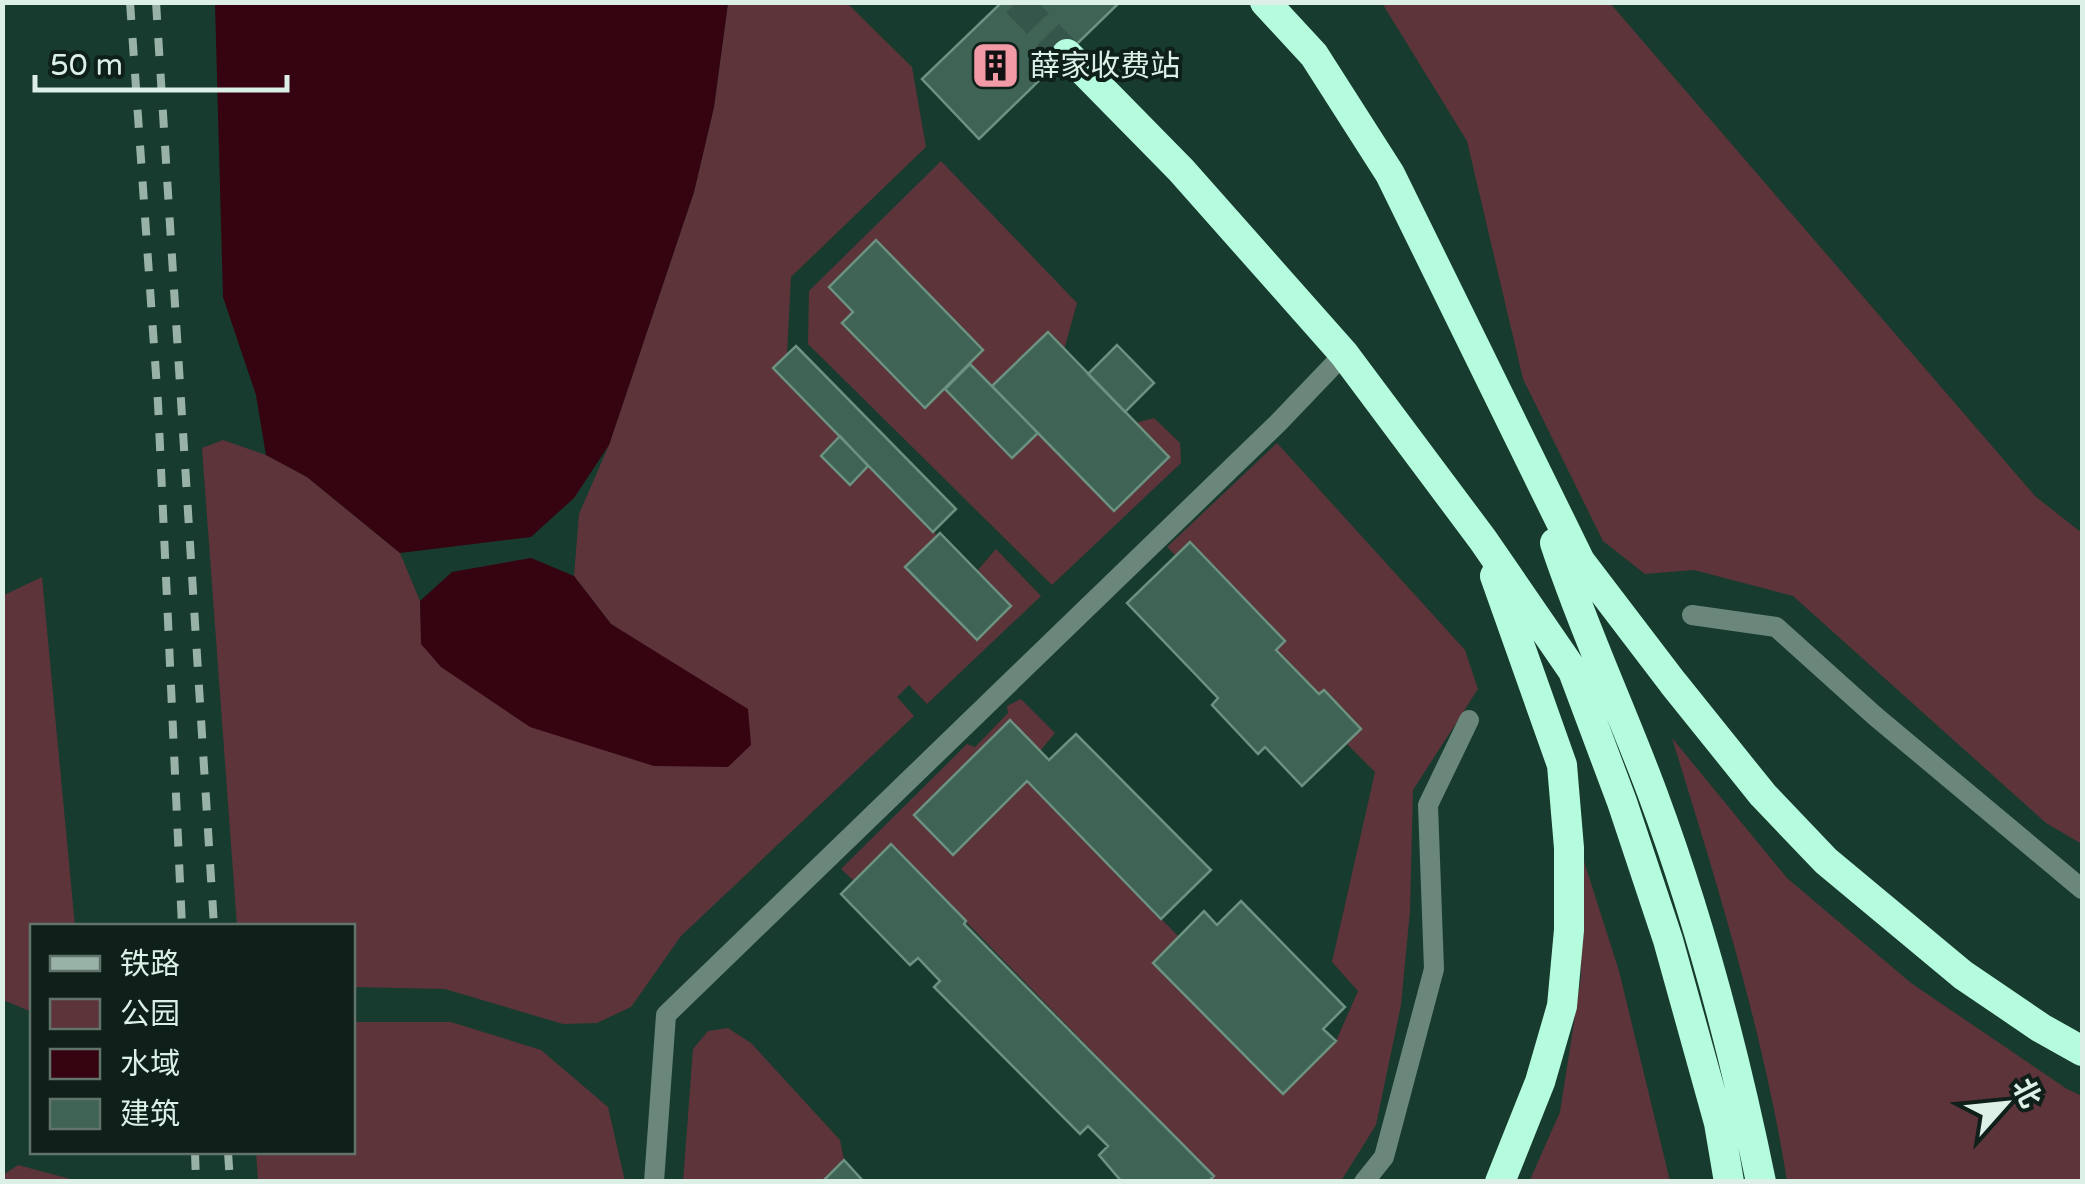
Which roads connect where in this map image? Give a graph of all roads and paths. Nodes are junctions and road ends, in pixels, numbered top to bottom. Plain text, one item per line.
1 (1265, 2) edge
2 (1067, 54) tunnel mouth
3 (1344, 354) junction
4 (1528, 460) junction
5 (1482, 540) junction
6 (1692, 615) dead end
7 (1469, 720) dead end
8 (2082, 890) edge
9 (2082, 1051) edge
10 (654, 1182) edge
11 (1364, 1182) edge
12 (1500, 1182) edge
13 (1729, 1182) edge
14 (1761, 1182) edge

1 - 4 highway
2 - 3 highway
3 - 5 highway
3 - 10 lane
4 - 9 highway
4 - 14 highway
5 - 12 highway
5 - 13 highway
6 - 8 lane
7 - 11 lane

